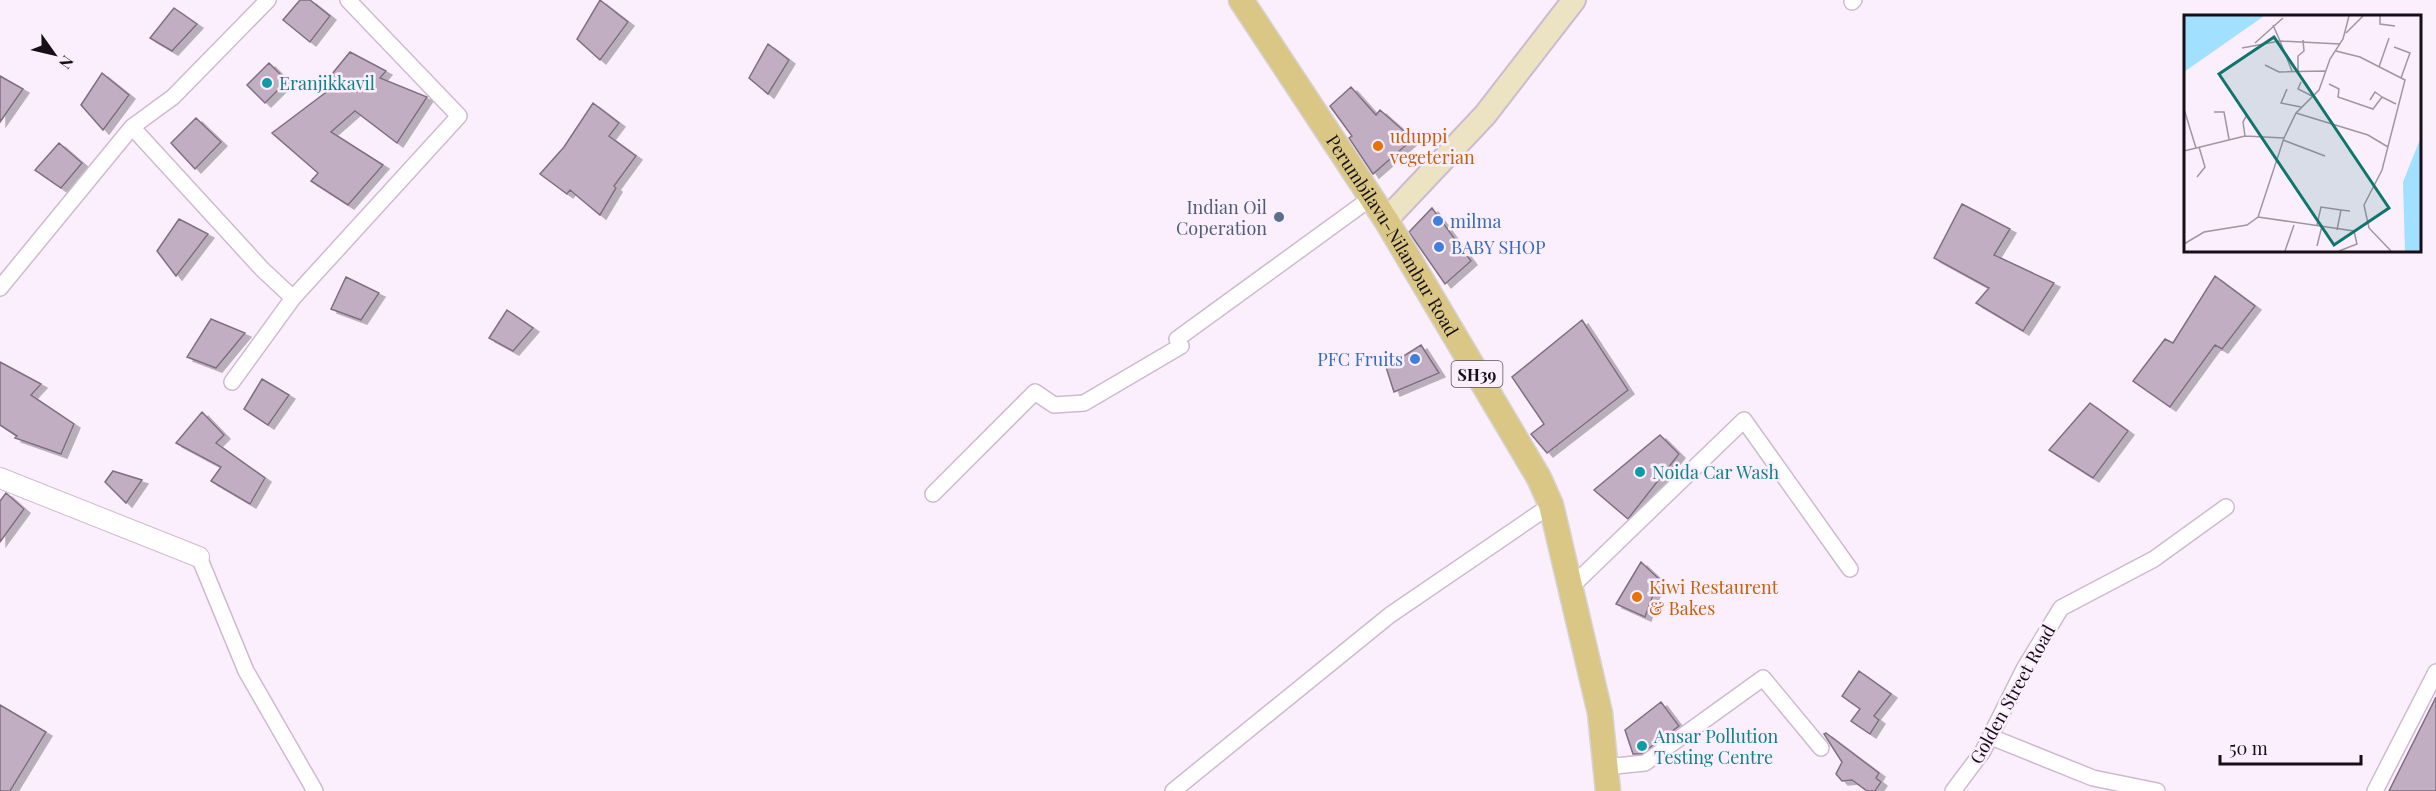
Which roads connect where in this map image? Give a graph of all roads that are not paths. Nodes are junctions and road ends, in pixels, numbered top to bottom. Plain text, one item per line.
1 (348, 0) edge
2 (1241, 0) edge
3 (1574, 0) edge
4 (264, 2) edge
5 (132, 128) junction
6 (1371, 198) junction
7 (1386, 220) junction
8 (0, 288) edge
9 (293, 298) junction
10 (231, 382) dead end
11 (0, 478) edge
12 (933, 494) dead end
13 (1551, 505) junction
14 (2226, 507) dead end
15 (199, 557) joint
16 (1850, 569) dead end
17 (1571, 587) junction
18 (2436, 672) edge
19 (1991, 737) junction
20 (1821, 748) dead end
21 (1605, 766) junction
22 (315, 791) edge
23 (1173, 791) edge
24 (1608, 791) edge
25 (1953, 791) edge
26 (2157, 791) edge
27 (2374, 791) edge

1 - 9 street
2 - 6 main road, Perumbilavu-Nilambur Road / SH39
3 - 7 main road
4 - 5 street
5 - 8 street
5 - 9 street
6 - 7 main road, Perumbilavu-Nilambur Road / SH39
6 - 12 street
7 - 13 main road, Perumbilavu-Nilambur Road / SH39
9 - 10 street
11 - 15 street
13 - 17 main road, Perumbilavu-Nilambur Road / SH39
13 - 23 street
14 - 19 street, Golden Street Road
15 - 22 street
16 - 17 street
17 - 21 main road, Perumbilavu-Nilambur Road / SH39
18 - 27 street
19 - 25 street, Golden Street Road
19 - 26 street
20 - 21 street
21 - 24 main road, Perumbilavu-Nilambur Road / SH39

